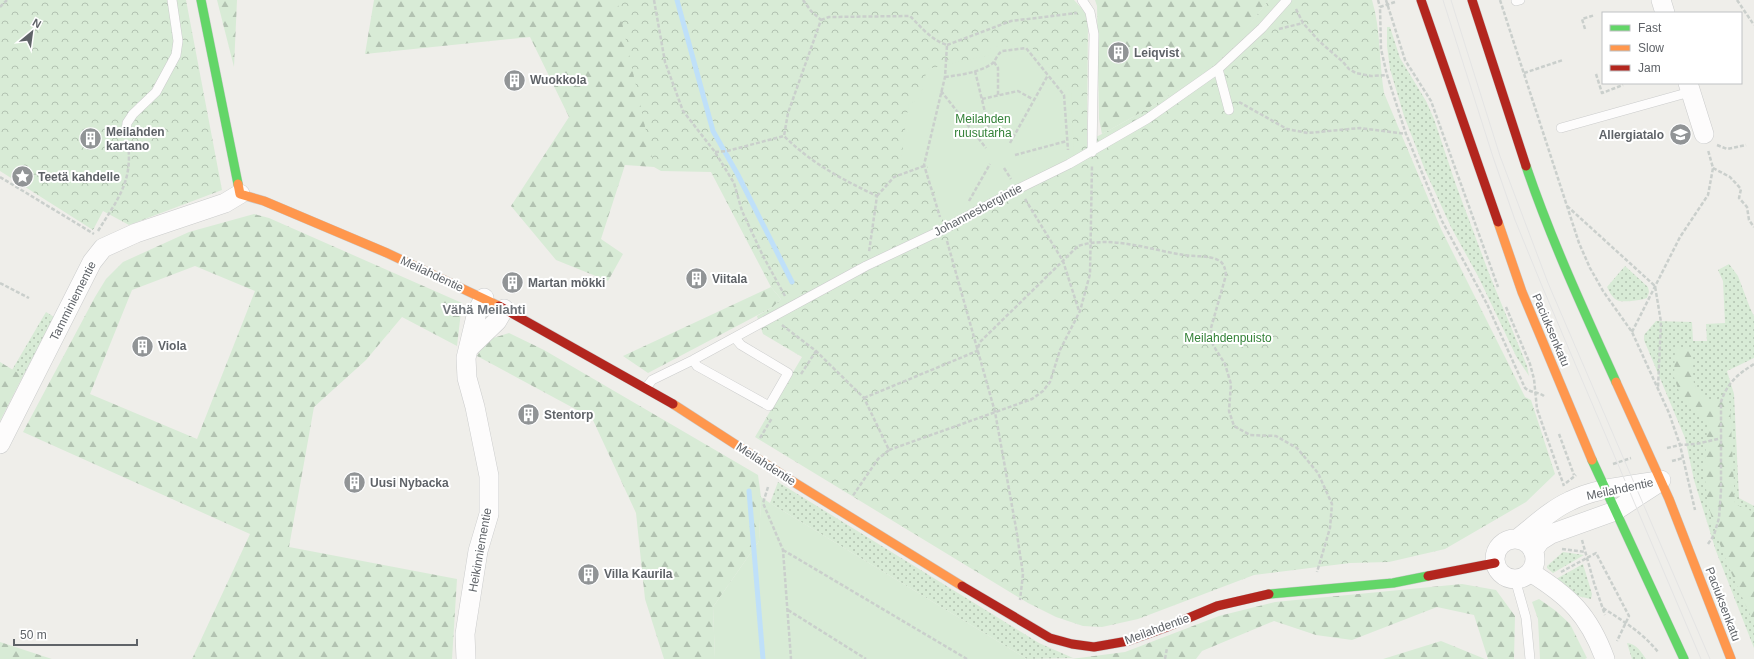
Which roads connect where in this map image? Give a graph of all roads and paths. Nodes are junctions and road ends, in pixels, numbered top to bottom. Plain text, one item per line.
1 (7, 0) edge
2 (172, 0) edge
3 (201, 0) edge
4 (654, 0) edge
5 (803, 0) edge
6 (1082, 0) edge
7 (1378, 0) edge
8 (1386, 0) edge
9 (1421, 0) edge
10 (1472, 0) edge
11 (1500, 0) edge
12 (1661, 0) edge
13 (1737, 0) edge
14 (1395, 2) dead end
15 (1291, 3) edge
16 (1387, 5) junction
17 (0, 7) edge
18 (1380, 7) junction
19 (1090, 12) junction
20 (1665, 12) edge
21 (1595, 15) dead end
22 (821, 20) junction
23 (1303, 23) junction
24 (1754, 25) edge
25 (1262, 28) junction
26 (1585, 29) dead end
27 (947, 44) junction
28 (1563, 60) dead end
29 (994, 62) junction
30 (1218, 69) junction
31 (975, 71) junction
32 (1524, 72) junction
33 (1596, 74) dead end
34 (1048, 75) junction
35 (1387, 75) junction
36 (945, 77) junction
37 (1623, 85) dead end
38 (1689, 87) edge
39 (941, 91) junction
40 (1225, 94) junction
41 (998, 96) junction
42 (982, 99) junction
43 (1034, 100) junction
44 (1229, 110) dead end
45 (1561, 128) dead end
46 (126, 133) joint
47 (1406, 134) junction
48 (784, 136) junction
49 (1705, 138) junction
50 (992, 141) dead end
51 (1010, 143) dead end
52 (1746, 146) dead end
53 (986, 148) dead end
54 (715, 152) junction
55 (1092, 152) junction
56 (1015, 155) dead end
57 (990, 164) dead end
58 (924, 166) junction
59 (1004, 168) dead end
60 (1714, 168) junction
61 (0, 177) edge
62 (1018, 189) junction
63 (240, 194) junction
64 (877, 196) junction
65 (1567, 206) junction
66 (958, 221) junction
67 (1754, 227) edge
68 (944, 228) junction
69 (1092, 242) junction
70 (1063, 261) junction
71 (866, 266) junction
72 (0, 283) edge
73 (1655, 286) junction
74 (1500, 292) dead end
75 (29, 298) dead end
76 (484, 298) junction
77 (791, 307) junction
78 (1506, 307) dead end
79 (504, 309) junction
80 (1080, 311) junction
81 (771, 318) junction
82 (1632, 332) junction
83 (735, 338) junction
84 (470, 347) junction
85 (977, 351) junction
86 (694, 360) junction
87 (1754, 364) edge
88 (646, 388) junction
89 (1658, 388) junction
90 (1534, 394) junction
91 (1545, 397) dead end
92 (864, 398) junction
93 (995, 412) junction
94 (1559, 433) dead end
95 (1722, 438) junction
96 (0, 444) edge
97 (1680, 445) junction
98 (889, 450) junction
99 (1649, 453) junction
100 (1596, 469) junction
101 (1574, 475) junction
102 (1661, 480) junction
103 (768, 485) dead end
104 (1605, 490) junction
105 (850, 499) dead end
106 (1615, 511) junction
107 (1517, 539) junction
108 (1562, 548) dead end
109 (1705, 548) dead end
110 (783, 550) junction
111 (1533, 551) junction
112 (1587, 558) junction
113 (1495, 563) junction
114 (1522, 576) junction
115 (1547, 583) junction
116 (1319, 590) junction
117 (1019, 604) dead end
118 (787, 610) junction
119 (1625, 622) junction
120 (1168, 644) dead end
121 (1607, 654) edge
122 (1662, 657) dead end
123 (466, 659) edge
124 (791, 659) edge
125 (866, 659) edge
126 (967, 659) edge
127 (1165, 659) edge
128 (1530, 659) edge
129 (1684, 659) edge
130 (1731, 659) edge

1 - 17 path
2 - 46 lane
3 - 63 street
4 - 54 path
5 - 22 path
6 - 19 lane
7 - 18 path
8 - 16 path
9 - 100 street, Paciuksenkatu
10 - 99 street, Paciuksenkatu
11 - 32 path
12 - 20 street
13 - 24 path
14 - 16 path
15 - 23 path
15 - 25 lane, Johannesbergintie
16 - 18 path
16 - 74 path
18 - 35 path
19 - 27 path
19 - 55 lane
21 - 26 path
22 - 27 path
22 - 48 path
23 - 25 path
23 - 35 path
25 - 30 lane, Johannesbergintie
27 - 36 path
28 - 32 path
29 - 31 path
29 - 34 path
29 - 41 path
30 - 40 lane
30 - 55 lane, Johannesbergintie
31 - 36 path
31 - 42 path
32 - 65 path
33 - 37 path
34 - 43 path
34 - 56 path
35 - 47 path
36 - 39 path
38 - 45 lane
38 - 49 street
39 - 53 path
39 - 58 path
40 - 44 lane
40 - 47 path
41 - 42 path
41 - 43 path
42 - 50 path
43 - 51 path
46 - 61 path
47 - 90 path
48 - 54 path
48 - 64 path
49 - 52 path
49 - 60 path
54 - 77 path
55 - 62 lane, Johannesbergintie
55 - 69 path
57 - 66 path
58 - 64 path
58 - 68 path
59 - 62 path
60 - 67 path
60 - 73 path
62 - 66 lane, Johannesbergintie
62 - 70 path
63 - 76 street, Meilahdentie
63 - 96 street, Tamminiementie
64 - 71 path
65 - 73 path
65 - 82 path
66 - 68 lane, Johannesbergintie
68 - 71 lane, Johannesbergintie
68 - 85 path
69 - 70 path
69 - 80 path
69 - 116 path
70 - 80 path
70 - 85 path
71 - 77 lane, Johannesbergintie
72 - 75 path
73 - 82 path
73 - 89 path
76 - 79 street, Meilahdentie
76 - 84 street, Heikinniementie
77 - 81 lane, Johannesbergintie
78 - 90 path
79 - 84 street
79 - 88 street, Meilahdentie
80 - 93 path
81 - 83 lane, Johannesbergintie
81 - 92 path
82 - 89 path
83 - 86 lane, Johannesbergintie
83 - 86 lane
84 - 123 street, Heikinniementie
85 - 92 path
85 - 93 path
86 - 88 lane, Johannesbergintie
87 - 95 path
88 - 116 street, Meilahdentie
89 - 97 path
90 - 91 path
90 - 101 path
92 - 98 path
93 - 98 path
93 - 117 path
94 - 101 path
95 - 97 path
95 - 109 path
97 - 99 path
98 - 105 path
99 - 100 path
99 - 102 street, Paciuksenkatu
100 - 101 path
100 - 104 street, Paciuksenkatu
102 - 104 street, Meilahdentie
102 - 106 street, Meilahdentie
102 - 130 street, Paciuksenkatu
103 - 110 path
104 - 106 street, Paciuksenkatu
104 - 107 street, Meilahdentie
106 - 111 street, Meilahdentie
106 - 129 street, Paciuksenkatu
107 - 111 street
107 - 113 street
108 - 112 path
110 - 118 path
110 - 126 path
111 - 114 street
112 - 115 path
112 - 119 path
112 - 119 path
113 - 114 street
113 - 116 street, Meilahdentie
114 - 115 street
114 - 128 lane
115 - 121 street
118 - 124 path
118 - 125 path
119 - 121 path
119 - 122 path
120 - 127 path

